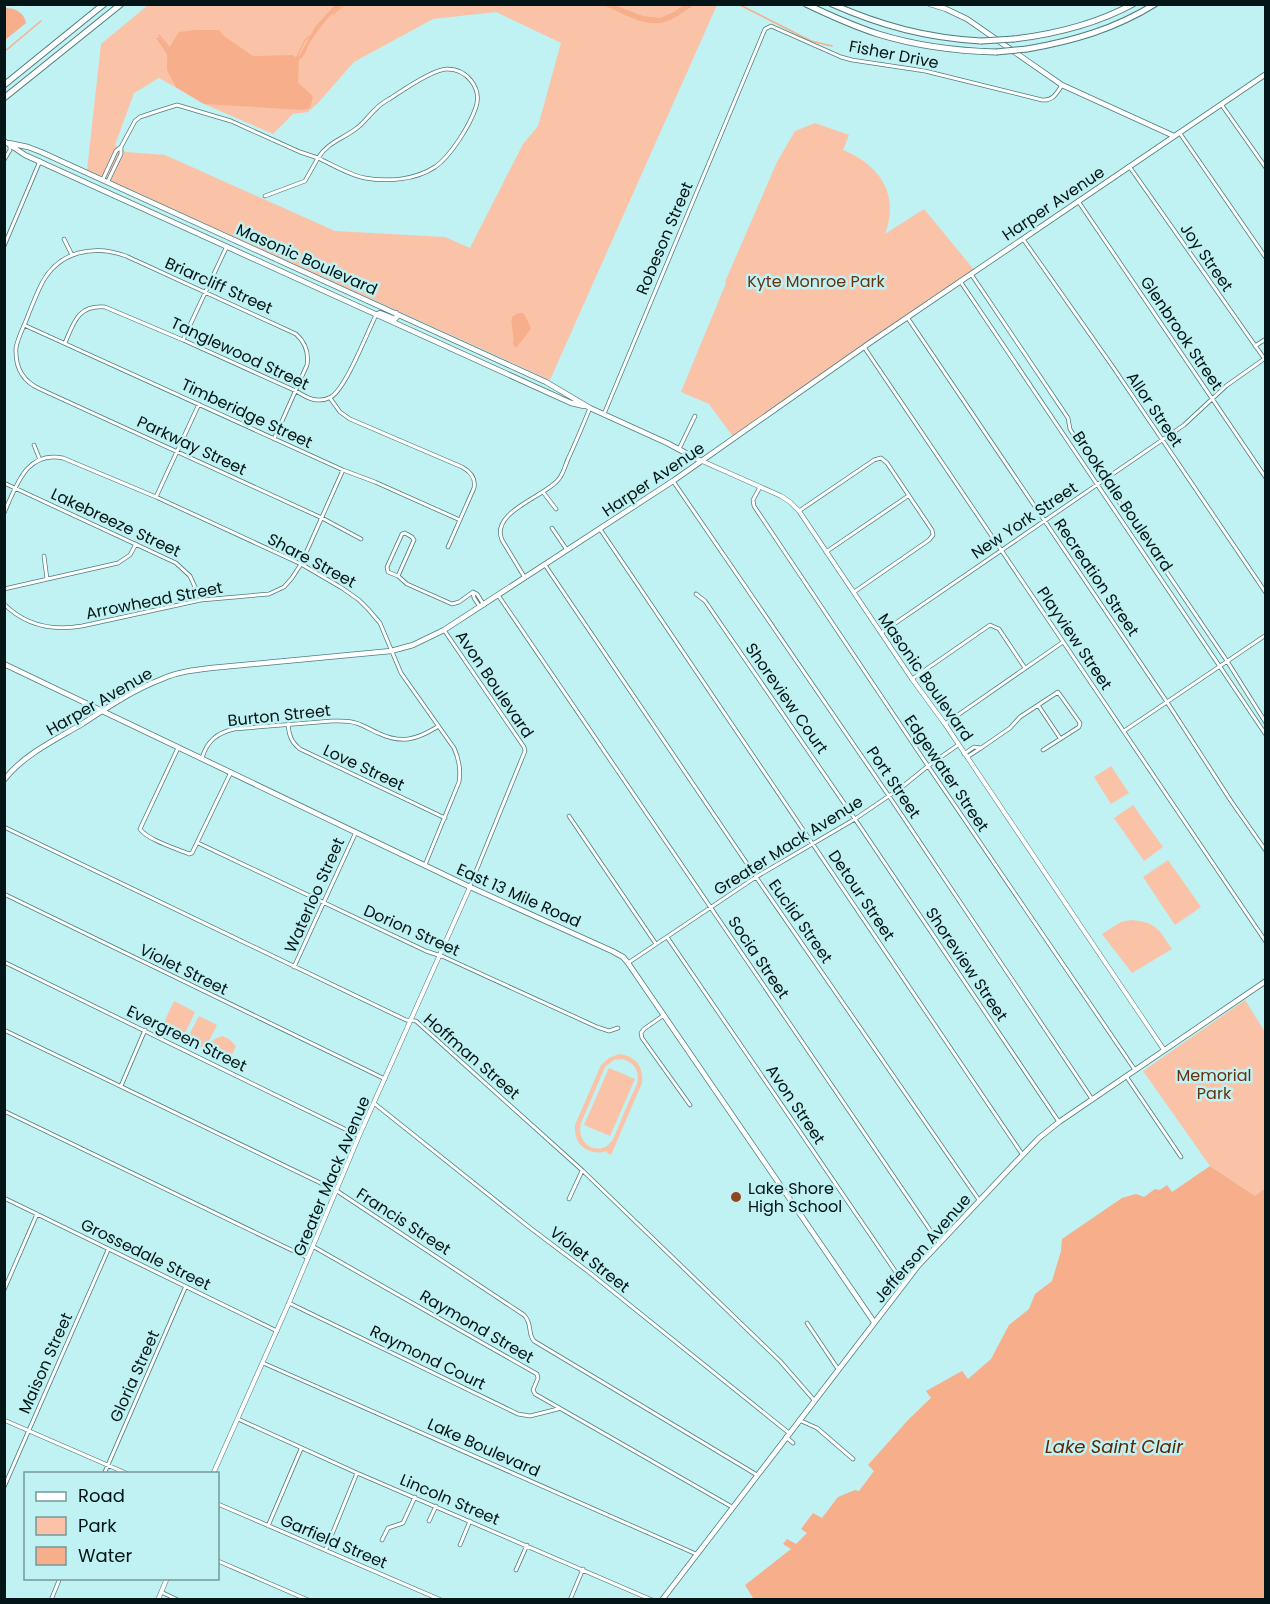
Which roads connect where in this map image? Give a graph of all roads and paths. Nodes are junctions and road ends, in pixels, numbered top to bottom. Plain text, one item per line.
1 (104, 4) edge
2 (121, 4) edge
3 (806, 4) edge
4 (832, 4) edge
5 (930, 4) edge
6 (1133, 4) edge
7 (1155, 4) edge
8 (747, 72) joint
9 (1266, 74) edge
10 (4, 85) edge
11 (1062, 85) junction
12 (4, 98) edge
13 (1221, 104) junction
14 (1179, 132) junction
15 (1174, 136) junction
16 (6, 144) edge
17 (43, 153) junction
18 (318, 158) junction
19 (4, 160) edge
20 (40, 161) junction
21 (1130, 166) junction
22 (1266, 168) edge
23 (74, 177) junction
24 (105, 180) junction
25 (265, 196) dead end
26 (1078, 201) junction
27 (175, 212) junction
28 (166, 219) junction
29 (225, 235) junction
30 (1023, 238) junction
31 (64, 239) dead end
32 (4, 246) edge
33 (226, 246) junction
34 (72, 255) junction
35 (1266, 258) edge
36 (971, 274) junction
37 (960, 281) junction
38 (313, 285) junction
39 (336, 286) junction
40 (205, 292) junction
41 (396, 313) junction
42 (376, 315) junction
43 (907, 317) junction
44 (24, 325) junction
45 (411, 331) junction
46 (450, 338) junction
47 (1266, 339) edge
48 (183, 340) junction
49 (66, 343) junction
50 (864, 346) junction
51 (1255, 346) junction
52 (1265, 360) edge
53 (510, 365) junction
54 (498, 370) junction
55 (521, 370) junction
56 (524, 382) junction
57 (546, 382) junction
58 (296, 391) junction
59 (544, 391) junction
60 (330, 398) junction
61 (1212, 399) junction
62 (199, 404) junction
63 (590, 408) junction
64 (604, 414) junction
65 (695, 416) dead end
66 (274, 439) junction
67 (1162, 440) junction
68 (34, 445) dead end
69 (679, 449) junction
70 (177, 451) junction
71 (40, 460) junction
72 (701, 461) junction
73 (343, 470) junction
74 (1266, 478) edge
75 (1104, 479) junction
76 (673, 480) junction
77 (4, 483) edge
78 (1097, 484) junction
79 (760, 487) junction
80 (15, 488) junction
81 (543, 492) junction
82 (908, 496) junction
83 (156, 497) junction
84 (556, 509) dead end
85 (799, 511) junction
86 (4, 513) edge
87 (322, 518) junction
88 (460, 520) junction
89 (1044, 520) junction
90 (552, 528) dead end
91 (600, 530) junction
92 (361, 539) dead end
93 (136, 544) junction
94 (448, 547) dead end
95 (567, 550) junction
96 (1001, 550) junction
97 (826, 552) junction
98 (44, 556) dead end
99 (300, 564) junction
100 (545, 565) junction
101 (398, 576) junction
102 (525, 578) junction
103 (47, 579) junction
104 (4, 589) edge
105 (854, 592) junction
106 (1266, 593) edge
107 (696, 594) dead end
108 (498, 595) junction
109 (201, 600) junction
110 (4, 604) edge
111 (482, 606) junction
112 (444, 630) junction
113 (881, 633) junction
114 (1266, 635) edge
115 (1063, 642) junction
116 (391, 651) junction
117 (1227, 661) junction
118 (4, 664) edge
119 (1220, 666) junction
120 (1025, 668) junction
121 (912, 679) junction
122 (1167, 702) junction
123 (1038, 705) junction
124 (103, 711) junction
125 (1266, 723) edge
126 (288, 724) junction
127 (945, 724) junction
128 (438, 727) junction
129 (1124, 731) junction
130 (1266, 735) edge
131 (1060, 739) junction
132 (958, 745) junction
133 (178, 746) junction
134 (1043, 750) dead end
135 (966, 755) junction
136 (202, 758) junction
137 (927, 766) junction
138 (231, 772) junction
139 (4, 780) edge
140 (889, 796) junction
141 (569, 816) dead end
142 (444, 818) junction
143 (855, 819) junction
144 (4, 827) edge
145 (356, 832) junction
146 (198, 843) junction
147 (813, 844) junction
148 (1266, 851) edge
149 (425, 865) junction
150 (756, 877) junction
151 (470, 887) junction
152 (4, 894) edge
153 (323, 903) junction
154 (711, 907) junction
155 (667, 937) junction
156 (1266, 942) edge
157 (656, 944) junction
158 (439, 956) junction
159 (4, 962) edge
160 (628, 963) junction
161 (294, 967) junction
162 (1266, 981) edge
163 (664, 1015) junction
164 (411, 1020) junction
165 (618, 1028) dead end
166 (4, 1030) edge
167 (145, 1030) junction
168 (1164, 1050) junction
169 (1135, 1070) junction
170 (1126, 1076) junction
171 (385, 1080) junction
172 (121, 1086) junction
173 (1092, 1099) junction
174 (375, 1104) junction
175 (690, 1105) dead end
176 (4, 1111) edge
177 (1059, 1122) junction
178 (359, 1136) junction
179 (1023, 1155) junction
180 (1181, 1157) dead end
181 (583, 1171) junction
182 (337, 1191) junction
183 (4, 1198) edge
184 (569, 1199) dead end
185 (980, 1200) junction
186 (37, 1214) junction
187 (939, 1243) junction
188 (314, 1247) junction
189 (109, 1249) junction
190 (308, 1259) junction
191 (904, 1284) junction
192 (186, 1287) junction
193 (4, 1290) edge
194 (289, 1303) junction
195 (874, 1322) junction
196 (807, 1323) dead end
197 (277, 1331) junction
198 (263, 1363) junction
199 (838, 1369) junction
200 (814, 1400) junction
201 (560, 1408) junction
202 (238, 1419) junction
203 (4, 1420) edge
204 (799, 1420) junction
205 (29, 1430) junction
206 (788, 1436) junction
207 (793, 1443) dead end
208 (302, 1449) junction
209 (853, 1459) dead end
210 (108, 1465) junction
211 (104, 1472) edge
212 (126, 1472) edge
213 (213, 1472) edge
214 (357, 1473) junction
215 (757, 1476) junction
216 (4, 1487) edge
217 (415, 1497) junction
218 (219, 1503) edge
219 (436, 1506) junction
220 (732, 1507) junction
221 (429, 1521) dead end
222 (470, 1521) junction
223 (268, 1526) junction
224 (382, 1540) dead end
225 (460, 1545) dead end
226 (527, 1545) junction
227 (326, 1549) junction
228 (696, 1554) junction
229 (219, 1561) edge
230 (583, 1569) junction
231 (516, 1570) dead end
232 (59, 1580) edge
233 (166, 1580) edge
234 (161, 1592) junction
235 (51, 1599) edge
236 (158, 1599) edge
237 (178, 1599) edge
238 (308, 1599) edge
239 (441, 1599) edge
240 (570, 1599) edge
241 (652, 1599) edge
242 (662, 1599) edge

1 - 10 highway
2 - 12 highway
3 - 7 highway, bridge
4 - 6 highway, bridge
5 - 11 main road
8 - 11 street, Fisher Drive
8 - 64 street, Robeson Street
9 - 13 main road, Harper Avenue
11 - 15 main road
13 - 14 main road, Harper Avenue
13 - 22 street
14 - 15 main road, Harper Avenue
14 - 35 street
15 - 21 main road, Harper Avenue
16 - 17 main road, Masonic Boulevard
16 - 19 street
16 - 20 main road, Masonic Boulevard
17 - 20 main road
17 - 24 main road, Masonic Boulevard
18 - 18 street
18 - 24 street
18 - 25 street
20 - 23 main road, Masonic Boulevard
20 - 32 street
21 - 26 main road, Harper Avenue
21 - 51 street, Joy Street
23 - 24 main road
23 - 28 main road, Masonic Boulevard
24 - 27 main road, Masonic Boulevard
26 - 30 main road, Harper Avenue
26 - 61 street, Glenbrook Street
27 - 28 main road
27 - 29 main road, Masonic Boulevard
28 - 33 main road, Masonic Boulevard
29 - 33 main road
29 - 39 main road, Masonic Boulevard
30 - 36 main road, Harper Avenue
30 - 67 street, Allor Street
31 - 34 street
33 - 38 main road, Masonic Boulevard
33 - 40 street
34 - 40 street, Briarcliff Street
34 - 44 street
36 - 37 main road, Harper Avenue
36 - 75 street, Brookdale Boulevard
37 - 43 main road, Harper Avenue
37 - 78 street, Brookdale Boulevard
38 - 39 main road
38 - 42 main road, Masonic Boulevard
39 - 41 main road, Masonic Boulevard
40 - 48 street
40 - 58 street, Briarcliff Street
41 - 42 main road
41 - 46 main road, Masonic Boulevard
42 - 45 main road, Masonic Boulevard
42 - 60 street
43 - 50 main road, Harper Avenue
43 - 89 street, Recreation Street
44 - 49 street, Timberidge Street
44 - 70 street, Parkway Street
45 - 46 main road
45 - 54 main road, Masonic Boulevard
46 - 53 main road, Masonic Boulevard
47 - 51 street
48 - 49 street, Tanglewood Street
48 - 58 street, Tanglewood Street
49 - 62 street, Timberidge Street
50 - 72 main road, Harper Avenue
50 - 96 street, Playview Street
51 - 52 street, Joy Street
52 - 61 street, New York Street
53 - 54 main road
53 - 55 main road, Masonic Boulevard
54 - 56 main road, Masonic Boulevard
55 - 56 main road
55 - 57 main road, Masonic Boulevard
56 - 59 main road, Masonic Boulevard
57 - 59 main road
57 - 63 main road, Masonic Boulevard
58 - 60 street, Tanglewood Street
58 - 66 street, Briarcliff Street
59 - 63 main road, Masonic Boulevard
60 - 88 street
61 - 67 street, New York Street
61 - 74 street, Glenbrook Street
62 - 66 street, Timberidge Street
62 - 70 street
63 - 64 main road, Masonic Boulevard
63 - 81 street
64 - 69 main road, Masonic Boulevard
65 - 69 street
66 - 73 street, Timberidge Street
67 - 75 street, New York Street
67 - 106 street, Allor Street
68 - 71 street
69 - 72 main road, Masonic Boulevard
70 - 83 street
70 - 87 street, Parkway Street
71 - 80 street
71 - 83 street, Share Street
72 - 76 main road, Harper Avenue
72 - 79 street, Masonic Boulevard
73 - 87 street, Arrowhead Street
73 - 88 street, Timberidge Street
75 - 78 street, New York Street
75 - 117 street, Brookdale Boulevard
76 - 91 main road, Harper Avenue
76 - 140 street, Port Street
77 - 80 street, Lakebreeze Street
78 - 89 street, New York Street
78 - 119 street, Brookdale Boulevard
79 - 85 street, Masonic Boulevard
79 - 137 street, Edgewater Street
80 - 86 street
80 - 93 street, Lakebreeze Street
81 - 84 street
81 - 102 street
82 - 85 street
82 - 97 street
82 - 105 street
83 - 99 street, Share Street
85 - 97 street, Masonic Boulevard
87 - 92 street, Parkway Street
87 - 99 street, Arrowhead Street
88 - 94 street
89 - 96 street, New York Street
89 - 122 street, Recreation Street
90 - 95 street
91 - 95 main road, Harper Avenue
91 - 147 street, Detour Street
93 - 103 street
93 - 109 street, Lakebreeze Street
95 - 100 main road, Harper Avenue
96 - 113 street, New York Street
96 - 115 street, Playview Street
97 - 105 street, Masonic Boulevard
98 - 103 street
99 - 109 street, Arrowhead Street
99 - 116 street, Share Street
100 - 102 main road, Harper Avenue
100 - 150 street, Euclid Street
101 - 101 street
101 - 111 street
102 - 108 main road, Harper Avenue
103 - 104 street
105 - 113 street, Masonic Boulevard
107 - 143 street, Shoreview Court
108 - 111 main road, Harper Avenue
108 - 154 street, Socia Street
109 - 110 street, Arrowhead Street
111 - 112 main road, Harper Avenue
112 - 116 main road, Harper Avenue
112 - 151 street, Avon Boulevard
113 - 121 street, Masonic Boulevard
114 - 117 street
115 - 120 street
115 - 129 street, Playview Street
116 - 124 main road, Harper Avenue
116 - 128 street, Share Street
117 - 119 street
117 - 125 street, Brookdale Boulevard
118 - 124 main road, East 13 Mile Road
119 - 122 street
119 - 130 street, Brookdale Boulevard
120 - 121 street
120 - 127 street
121 - 127 street, Masonic Boulevard
122 - 129 street
122 - 148 street, Recreation Street
123 - 131 street
123 - 131 street
123 - 135 street
124 - 133 main road, East 13 Mile Road
124 - 139 main road, Harper Avenue
126 - 128 street, Burton Street
126 - 136 street, Burton Street
126 - 142 street, Love Street
127 - 132 street, Masonic Boulevard
128 - 142 street, Share Street
129 - 156 street, Playview Street
131 - 134 street
132 - 135 street, Masonic Boulevard
132 - 137 street, Greater Mack Avenue
133 - 136 main road, East 13 Mile Road
133 - 146 street
135 - 168 street, Masonic Boulevard
136 - 138 main road, East 13 Mile Road
137 - 140 street, Greater Mack Avenue
137 - 169 street, Edgewater Street
138 - 145 main road, East 13 Mile Road
138 - 146 street
140 - 143 street, Greater Mack Avenue
140 - 173 street, Port Street
141 - 157 street
142 - 149 street, Share Street
143 - 147 street, Greater Mack Avenue
143 - 177 street, Shoreview Street
144 - 161 street, Hoffman Street
145 - 149 main road, East 13 Mile Road
145 - 153 street, Waterloo Street
146 - 153 street, Dorion Street
147 - 150 street, Greater Mack Avenue
147 - 179 street, Detour Street
149 - 151 main road, East 13 Mile Road
150 - 154 street, Greater Mack Avenue
150 - 185 street, Euclid Street
151 - 158 street, Greater Mack Avenue
151 - 160 main road, East 13 Mile Road
152 - 171 street, Violet Street
153 - 158 street, Dorion Street
153 - 161 street, Waterloo Street
154 - 155 street, Greater Mack Avenue
154 - 187 street, Socia Street
155 - 157 street, Greater Mack Avenue
155 - 191 street, Avon Street
157 - 160 street, Greater Mack Avenue
158 - 164 street, Greater Mack Avenue
158 - 165 street, Dorion Street
159 - 167 street, Evergreen Street
160 - 163 main road, East 13 Mile Road
161 - 164 street, Hoffman Street
162 - 168 main road, Jefferson Avenue
163 - 175 street
163 - 195 main road, East 13 Mile Road
164 - 171 street, Greater Mack Avenue
164 - 181 street, Hoffman Street
166 - 172 street, Francis Street
167 - 172 street
167 - 178 street, Evergreen Street
168 - 169 main road, Jefferson Avenue
169 - 170 main road, Jefferson Avenue
170 - 173 main road, Jefferson Avenue
170 - 180 street
171 - 174 street, Greater Mack Avenue
172 - 182 street, Francis Street
173 - 177 main road, Jefferson Avenue
174 - 178 street, Greater Mack Avenue
174 - 206 street, Violet Street
176 - 190 street
177 - 179 main road, Jefferson Avenue
178 - 182 street, Greater Mack Avenue
179 - 185 main road, Jefferson Avenue
181 - 184 street
181 - 200 street, Hoffman Street
182 - 188 street, Greater Mack Avenue
182 - 215 street, Francis Street
183 - 186 street, Grossedale Street
185 - 187 main road, Jefferson Avenue
186 - 189 street, Grossedale Street
186 - 193 street
187 - 191 main road, Jefferson Avenue
188 - 190 street, Greater Mack Avenue
188 - 201 street, Raymond Street
189 - 192 street, Grossedale Street
189 - 205 street, Maison Street
190 - 194 street, Greater Mack Avenue
191 - 195 main road, Jefferson Avenue
192 - 197 street, Grossedale Street
192 - 210 street, Gloria Street
194 - 197 street, Greater Mack Avenue
194 - 201 street, Raymond Court
195 - 199 main road, Jefferson Avenue
196 - 199 street
197 - 198 street, Greater Mack Avenue
198 - 202 street, Greater Mack Avenue
198 - 228 street, Lake Boulevard
199 - 200 main road, Jefferson Avenue
200 - 204 main road, Jefferson Avenue
201 - 220 street, Raymond Street
202 - 208 street, Lincoln Street
202 - 213 street, Greater Mack Avenue
203 - 205 street
204 - 206 main road, Jefferson Avenue
204 - 209 street
205 - 210 street
205 - 216 street, Maison Street
206 - 207 street, Violet Street
206 - 215 main road, Jefferson Avenue
208 - 214 street, Lincoln Street
208 - 223 street
210 - 211 street, Gloria Street
210 - 212 street
214 - 217 street, Lincoln Street
214 - 227 street
215 - 220 main road, Jefferson Avenue
217 - 219 street, Lincoln Street
217 - 224 street
218 - 223 street, Garfield Street
219 - 221 street
219 - 222 street, Lincoln Street
220 - 228 main road, Jefferson Avenue
222 - 225 street
222 - 226 street, Lincoln Street
223 - 227 street, Garfield Street
226 - 230 street, Lincoln Street
226 - 231 street
227 - 239 street, Garfield Street
228 - 242 main road, Jefferson Avenue
229 - 238 street
230 - 240 street
230 - 241 street, Lincoln Street
232 - 235 street
233 - 234 street
234 - 236 street
234 - 237 street

